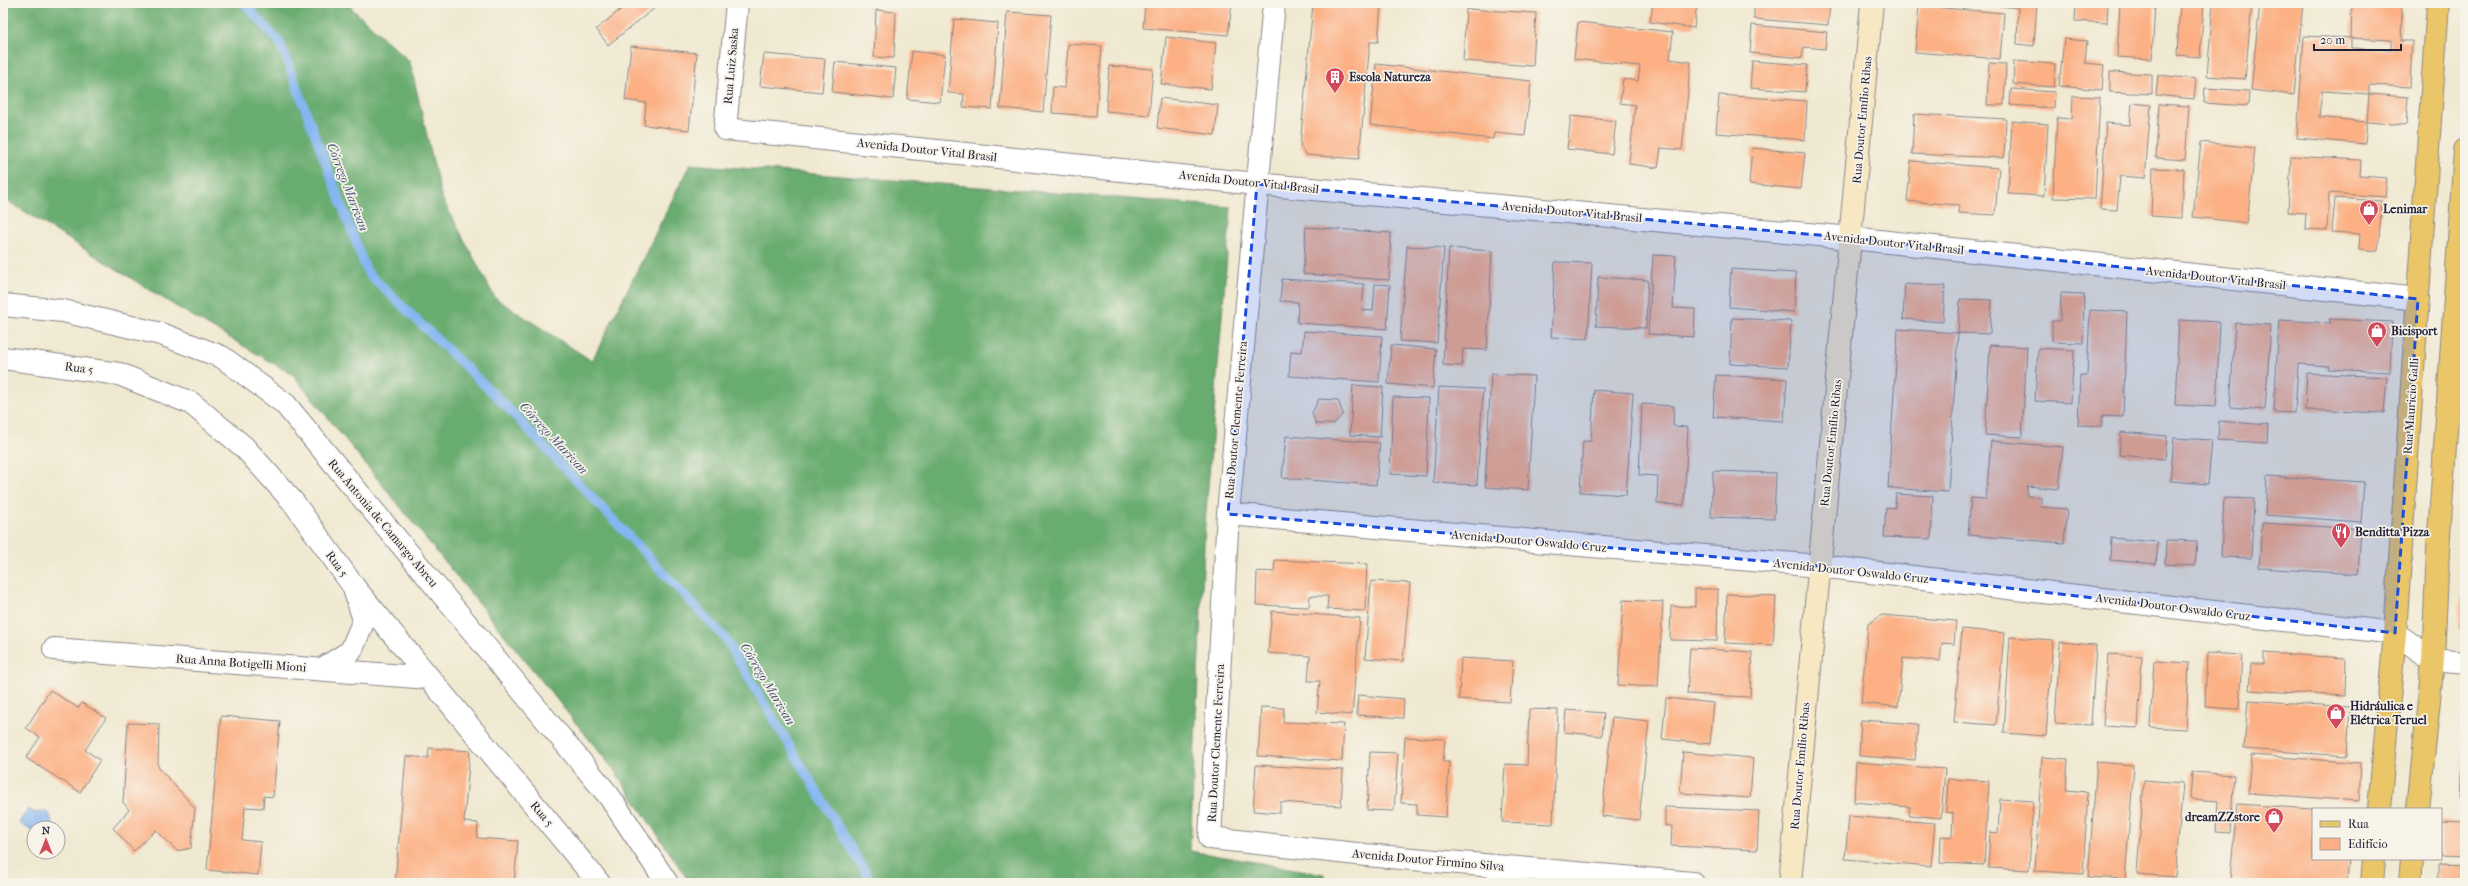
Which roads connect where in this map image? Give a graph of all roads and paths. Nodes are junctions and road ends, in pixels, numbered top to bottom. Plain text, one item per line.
1 (737, 3) edge
2 (1274, 3) edge
3 (1872, 3) edge
4 (2438, 3) edge
5 (725, 129) joint
6 (2465, 150) edge
7 (1257, 184) junction
8 (1852, 238) junction
9 (2461, 261) edge
10 (2418, 300) junction
11 (3, 305) edge
12 (2460, 305) edge
13 (3, 358) edge
14 (1228, 514) junction
15 (1818, 566) junction
16 (354, 587) junction
17 (2395, 633) junction
18 (54, 649) dead end
19 (2434, 660) junction
20 (2465, 664) edge
21 (322, 669) junction
22 (429, 678) junction
23 (2379, 808) edge
24 (2418, 808) edge
25 (1210, 838) joint
26 (2374, 860) edge
27 (2412, 860) edge
28 (599, 883) edge
29 (667, 883) edge
30 (1693, 883) edge
31 (1790, 883) edge
32 (2372, 883) edge
33 (2410, 883) edge

1 - 5 street, Rua Luiz Saska
2 - 7 street, Rua Doutor Clemente Ferreira
3 - 8 street, Rua Doutor Emílio Ribas
4 - 10 main road, Rua Mauricio Galli
5 - 7 street, Avenida Doutor Vital Brasil
6 - 9 main road
7 - 8 street, Avenida Doutor Vital Brasil
7 - 14 street, Rua Doutor Clemente Ferreira
8 - 10 street, Avenida Doutor Vital Brasil
8 - 15 street, Rua Doutor Emílio Ribas
9 - 12 main road
10 - 17 main road, Rua Mauricio Galli
11 - 29 street, Rua Antonia de Camargo Abreu
12 - 19 main road
13 - 16 street, Rua 5
14 - 15 street, Avenida Doutor Oswaldo Cruz
14 - 25 street, Rua Doutor Clemente Ferreira
15 - 17 street, Avenida Doutor Oswaldo Cruz
15 - 31 street, Rua Doutor Emílio Ribas
16 - 21 street
16 - 22 street, Rua 5
17 - 19 street, Avenida Doutor Oswaldo Cruz
17 - 23 main road, Rua Mauricio Galli
18 - 21 street, Rua Anna Botigelli Mioni
19 - 20 street, Avenida Doutor Oswaldo Cruz
19 - 24 main road
21 - 22 street, Rua Anna Botigelli Mioni
22 - 28 street, Rua 5
25 - 30 street, Avenida Doutor Firmino Silva
26 - 32 main road
27 - 33 main road

